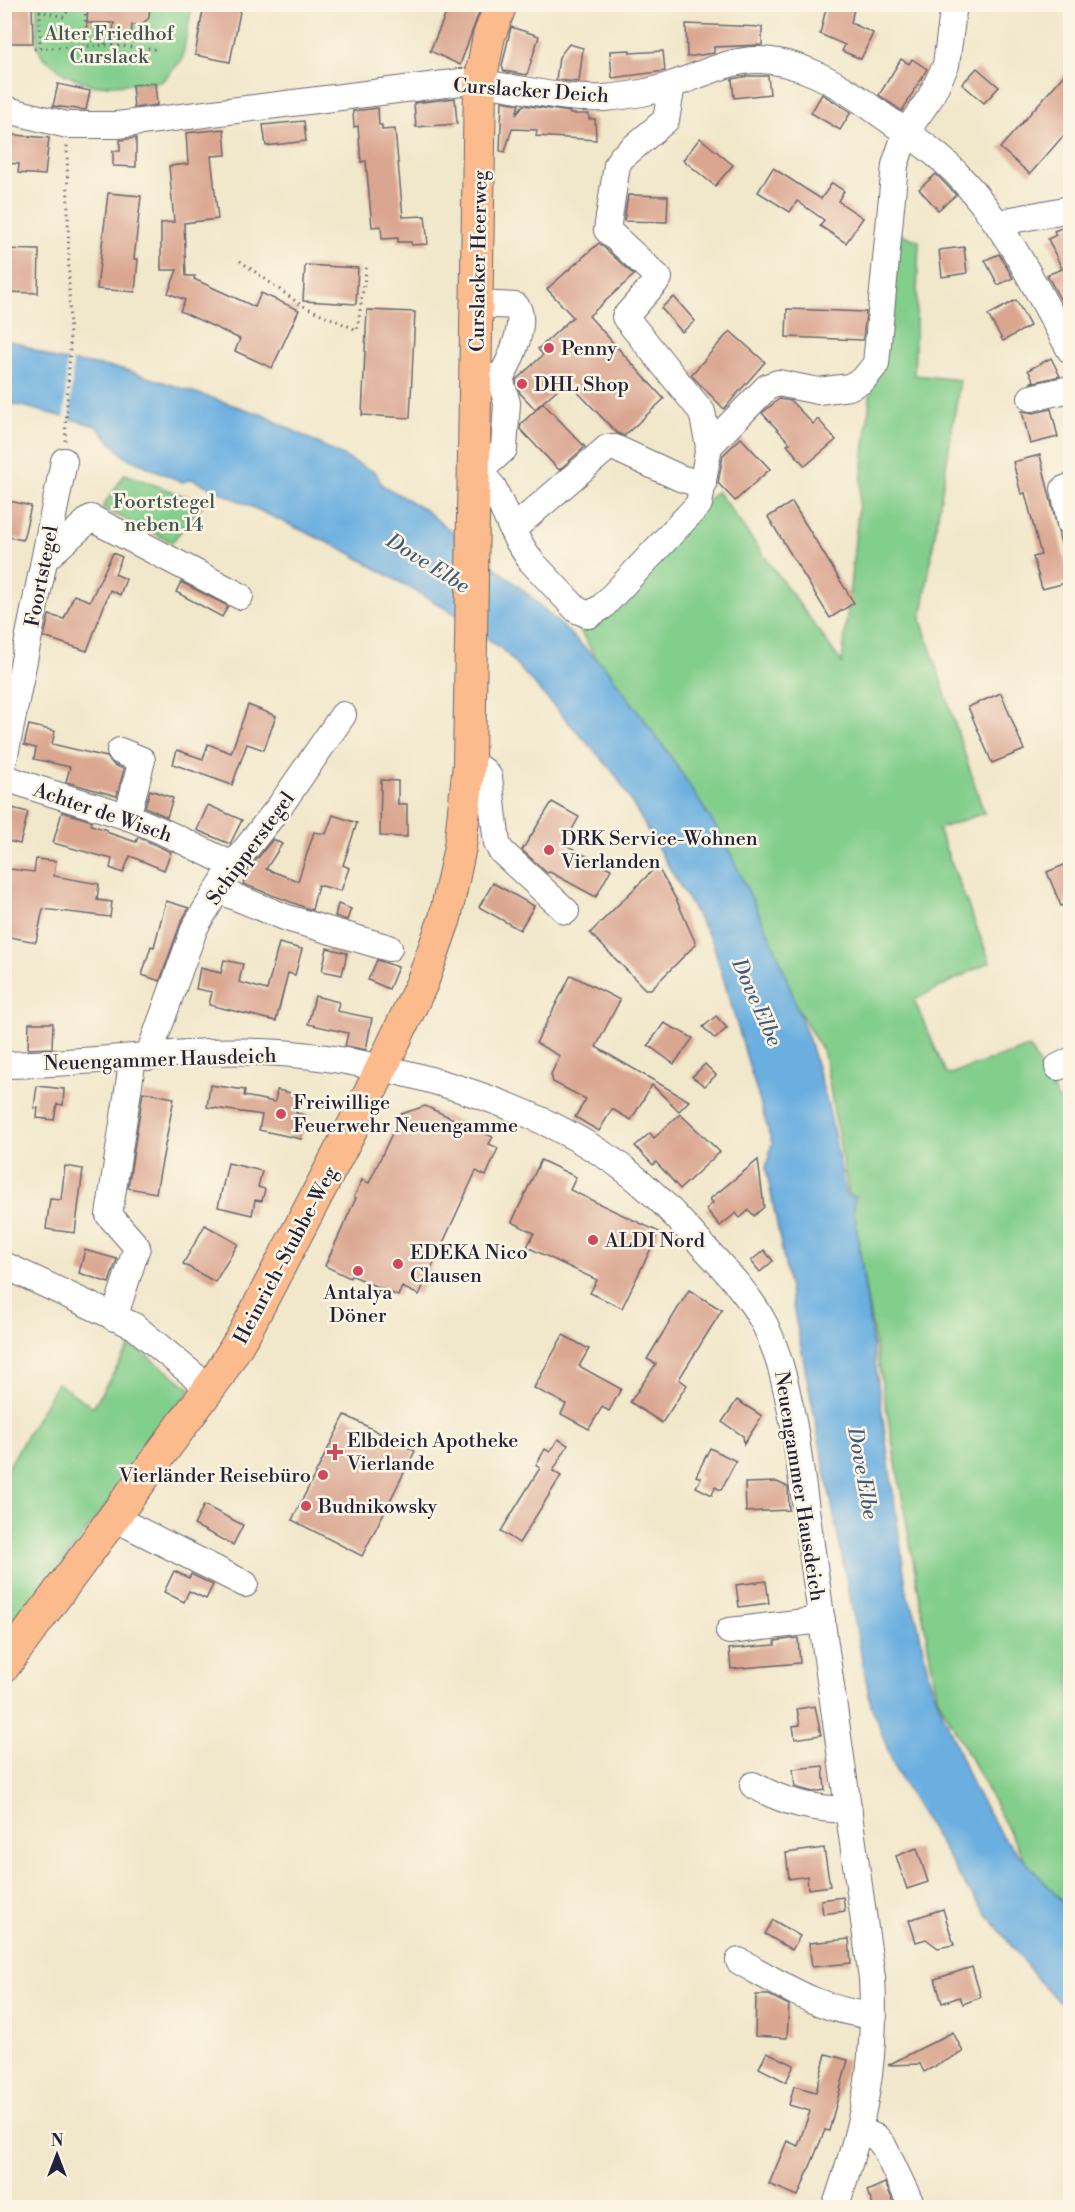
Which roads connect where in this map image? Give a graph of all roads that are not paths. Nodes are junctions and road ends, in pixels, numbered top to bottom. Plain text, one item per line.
1 (501, 4) edge
2 (954, 4) edge
3 (480, 82) junction
4 (672, 85) junction
5 (4, 109) edge
6 (906, 132) junction
7 (1071, 209) edge
8 (999, 225) junction
9 (477, 304) junction
10 (1071, 350) edge
11 (488, 376) junction
12 (1071, 389) edge
13 (1031, 398) dead end
14 (710, 446) junction
15 (64, 461) dead end
16 (475, 464) junction
17 (703, 485) junction
18 (1071, 488) edge
19 (1071, 523) edge
20 (512, 530) junction
21 (46, 558) junction
22 (240, 596) dead end
23 (472, 651) joint
24 (344, 714) dead end
25 (120, 751) dead end
26 (4, 760) edge
27 (470, 764) junction
28 (4, 777) edge
29 (127, 817) junction
30 (233, 865) junction
31 (218, 890) junction
32 (566, 911) dead end
33 (389, 948) dead end
34 (140, 1058) junction
35 (4, 1065) edge
36 (382, 1069) junction
37 (4, 1265) edge
38 (114, 1318) junction
39 (209, 1388) junction
40 (114, 1518) junction
41 (244, 1584) dead end
42 (822, 1620) junction
43 (729, 1631) dead end
44 (4, 1666) edge
45 (753, 1785) dead end
46 (849, 1810) junction
47 (740, 1961) dead end
48 (874, 2016) junction
49 (860, 2130) junction
50 (835, 2208) edge
51 (913, 2208) edge

1 - 3 main road, Curslacker Heerweg
2 - 6 street
3 - 4 street, Curslacker Deich
3 - 5 street, Curslacker Deich
3 - 9 main road, Curslacker Heerweg
4 - 6 street, Curslacker Deich
4 - 14 street
6 - 8 street, Curslacker Deich
6 - 14 street
7 - 8 street
8 - 10 street, Curslacker Deich
9 - 11 main road, Curslacker Heerweg
9 - 11 street
11 - 16 main road, Curslacker Heerweg
12 - 13 street
14 - 17 street
15 - 21 street, Foortstegel
16 - 20 street
16 - 23 main road, Curslacker Heerweg
17 - 20 street
17 - 20 street
18 - 19 street
21 - 22 street
21 - 26 street, Foortstegel
23 - 27 main road, Heinrich-Stubbe-Weg
24 - 30 street, Schipperstegel
25 - 29 street
27 - 32 street
27 - 36 main road, Heinrich-Stubbe-Weg
28 - 29 street, Achter de Wisch
29 - 30 street, Achter de Wisch
30 - 31 street, Schipperstegel
31 - 33 street
31 - 34 street, Schipperstegel
34 - 35 street, Neuengammer Hausdeich
34 - 36 street, Neuengammer Hausdeich
34 - 38 street, Schipperstegel
36 - 39 main road, Heinrich-Stubbe-Weg
36 - 42 street, Neuengammer Hausdeich
37 - 38 street
38 - 39 street
39 - 40 main road, Heinrich-Stubbe-Weg
40 - 41 street
40 - 44 main road, Heinrich-Stubbe-Weg
42 - 43 street
42 - 46 street, Neuengammer Hausdeich
45 - 46 street
46 - 48 street, Neuengammer Hausdeich
47 - 48 street
48 - 49 street, Neuengammer Hausdeich
49 - 50 street, Neuengammer Hausdeich
49 - 51 street

